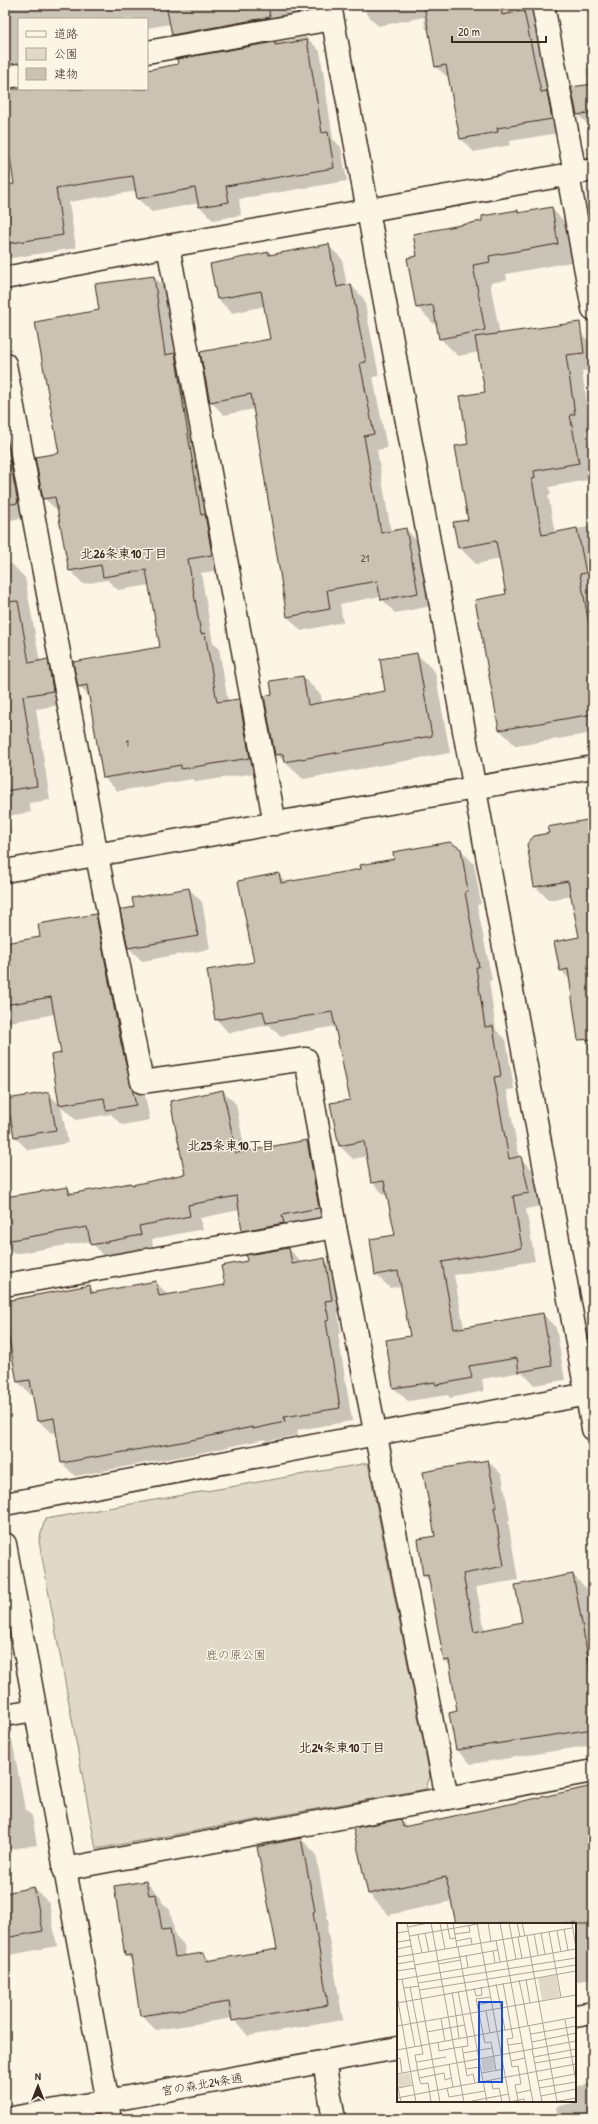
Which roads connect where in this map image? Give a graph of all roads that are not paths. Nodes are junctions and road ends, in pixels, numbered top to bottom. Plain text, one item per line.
1 (543, 5) edge
2 (331, 12) edge
3 (148, 52) edge
4 (18, 75) edge
5 (5, 77) edge
6 (579, 173) edge
7 (368, 210) junction
8 (168, 246) junction
9 (5, 278) edge
10 (593, 309) edge
11 (5, 364) edge
12 (593, 767) edge
13 (473, 789) junction
14 (275, 824) junction
15 (97, 856) junction
16 (5, 871) edge
17 (335, 1227) junction
18 (5, 1285) edge
19 (590, 1394) edge
20 (593, 1429) edge
21 (376, 1434) junction
22 (5, 1504) edge
23 (5, 1544) edge
24 (35, 1710) junction
25 (5, 1715) edge
26 (593, 1771) edge
27 (447, 1798) junction
28 (64, 1869) junction
29 (593, 2012) edge
30 (576, 2016) edge
31 (397, 2048) edge
32 (324, 2062) junction
33 (110, 2109) edge
34 (7, 2119) edge
35 (334, 2119) edge

1 - 6 street
2 - 3 street
2 - 7 street
4 - 5 street
6 - 7 street
6 - 10 street
7 - 8 street
7 - 13 street
8 - 9 street
8 - 14 street
11 - 15 street
12 - 13 street
13 - 14 street
13 - 19 street
14 - 15 street
15 - 16 street
15 - 17 street
17 - 18 street
17 - 21 street
19 - 20 street
19 - 21 street
21 - 22 street
21 - 27 street
23 - 24 street
24 - 25 street
24 - 28 street
26 - 27 street
27 - 28 street
28 - 33 street
29 - 30 street
31 - 32 street, 宮の森北24条通
32 - 33 street, 宮の森北24条通
32 - 35 street
33 - 34 street, 宮の森北24条通

